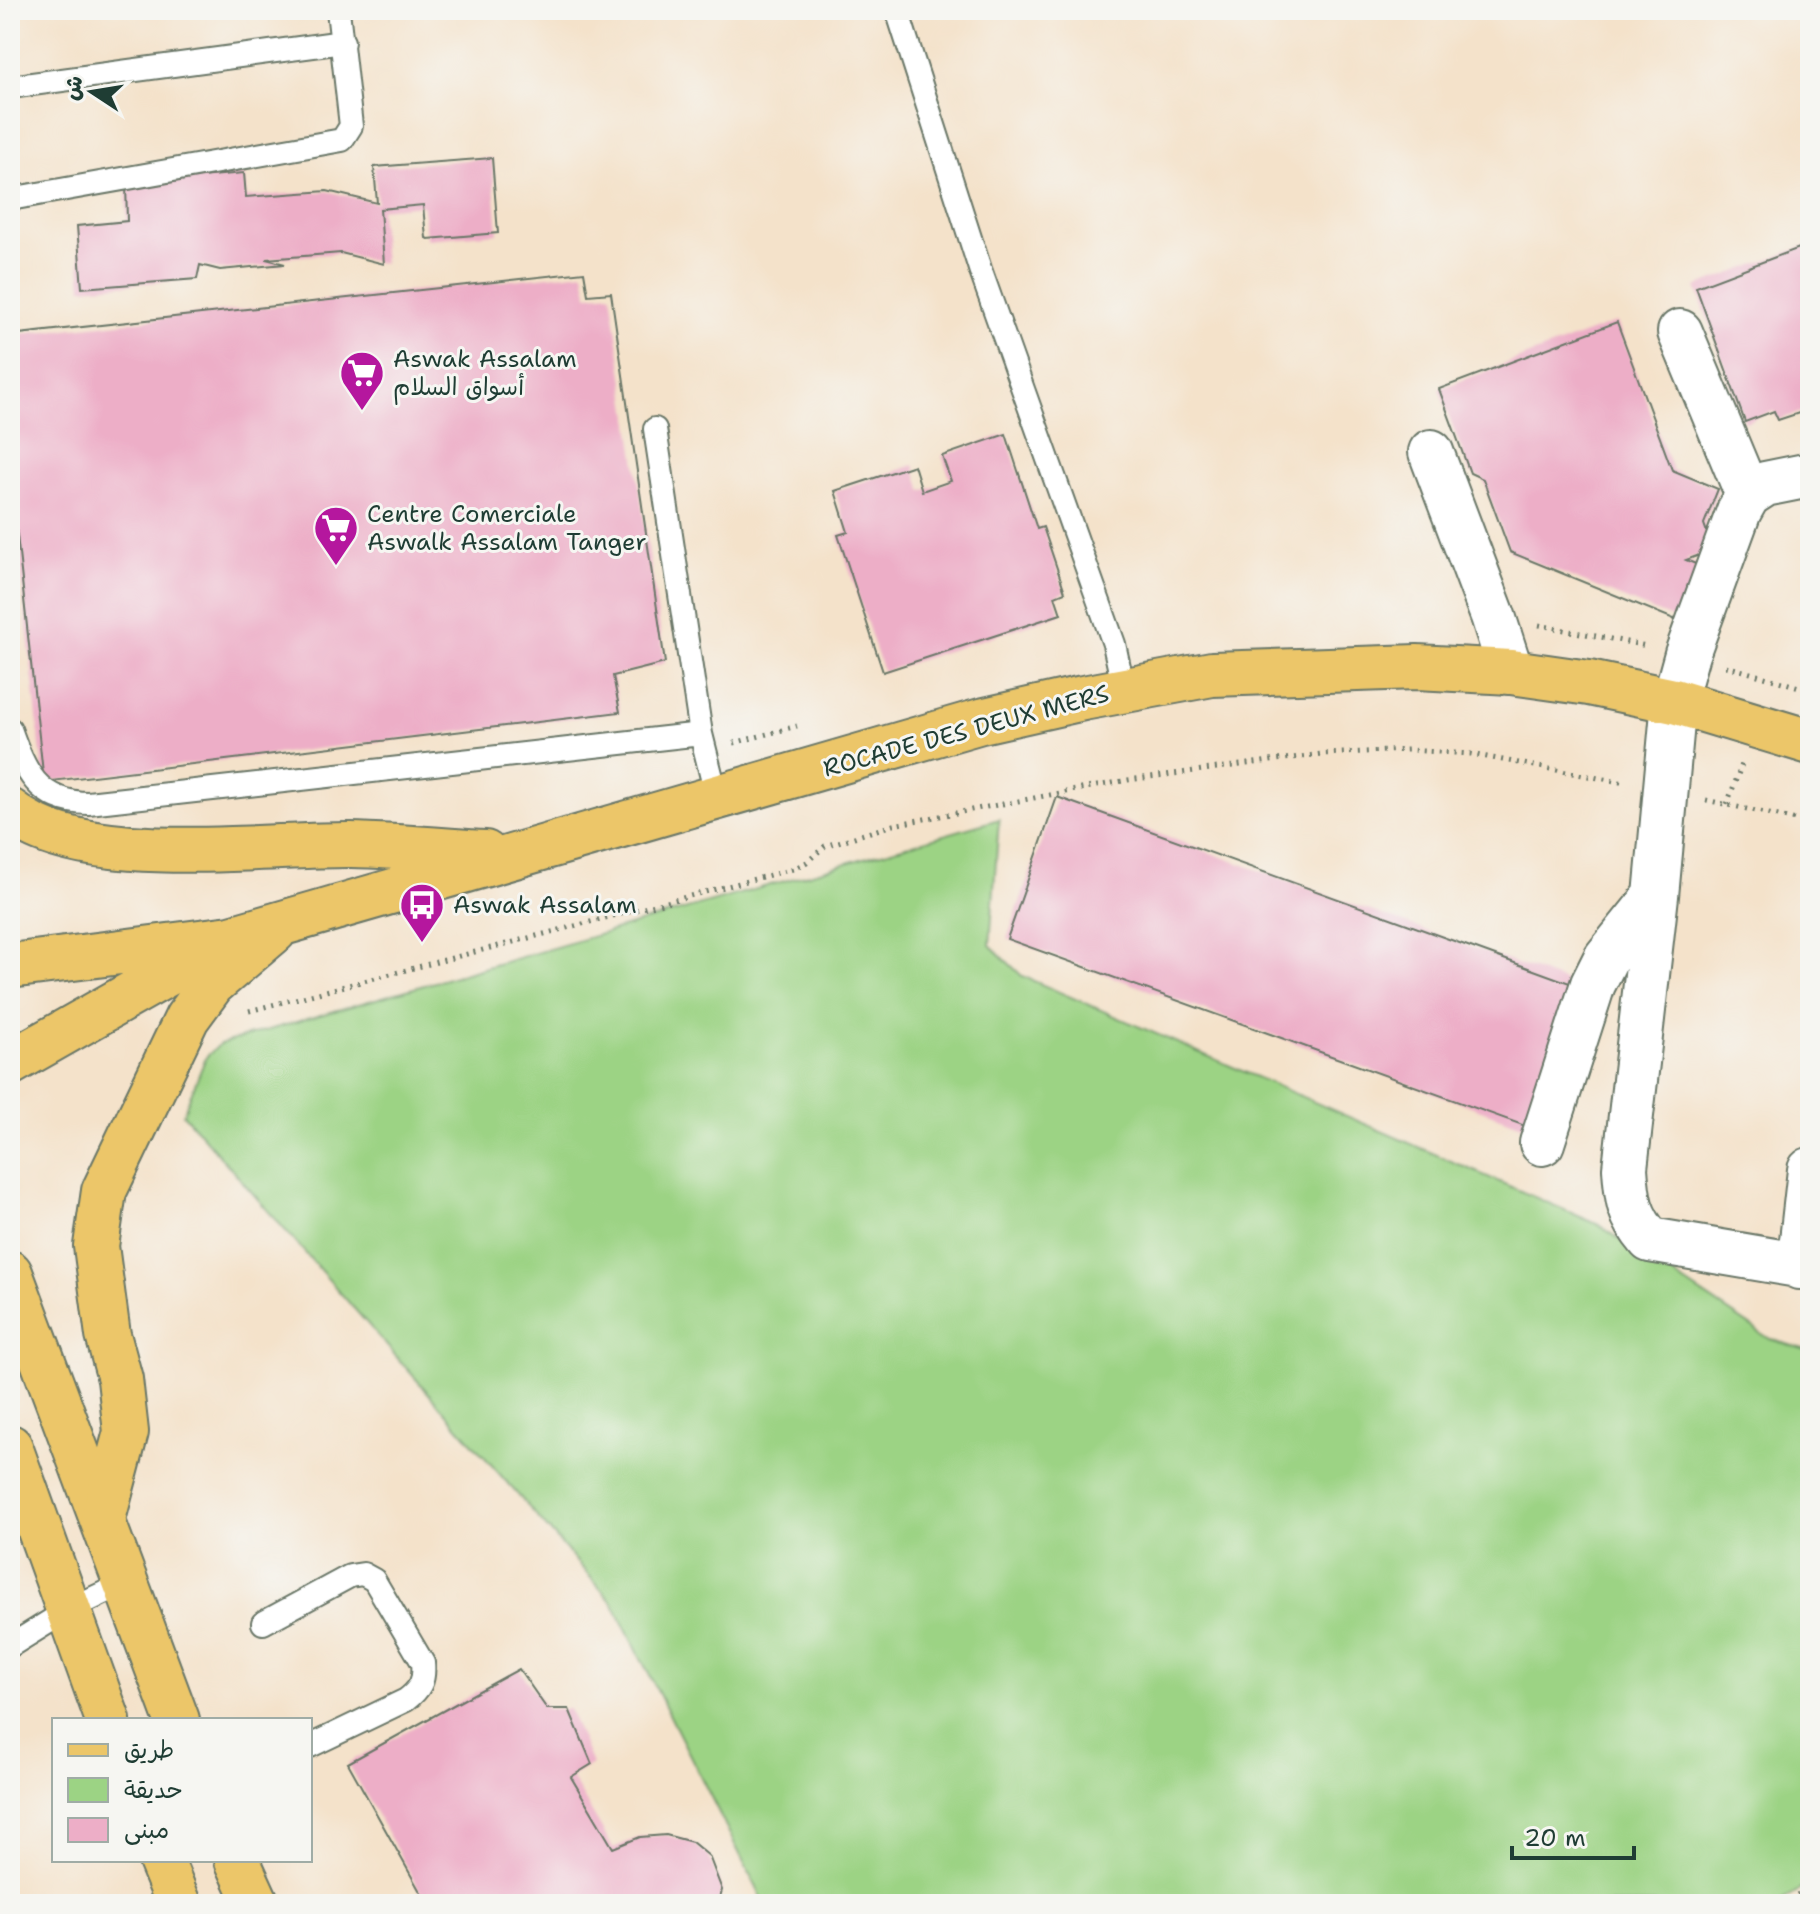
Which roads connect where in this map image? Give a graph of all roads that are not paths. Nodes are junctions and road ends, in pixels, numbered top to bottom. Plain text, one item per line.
1 (338, 10) edge
2 (897, 10) edge
3 (343, 42) junction
4 (10, 87) edge
5 (10, 199) edge
6 (1680, 332) dead end
7 (655, 429) dead end
8 (1431, 452) dead end
9 (1810, 475) edge
10 (1748, 495) junction
11 (1511, 672) junction
12 (1124, 690) junction
13 (1674, 701) junction
14 (10, 729) edge
15 (701, 734) junction
16 (1810, 742) edge
17 (717, 798) junction
18 (10, 811) edge
19 (515, 854) junction
20 (1656, 896) junction
21 (284, 923) junction
22 (231, 938) junction
23 (10, 966) edge
24 (10, 1063) edge
25 (1542, 1143) dead end
26 (1810, 1170) edge
27 (1804, 1267) edge
28 (10, 1273) edge
29 (10, 1447) edge
30 (103, 1519) junction
31 (125, 1583) junction
32 (68, 1610) junction
33 (263, 1623) dead end
34 (10, 1646) edge
35 (107, 1718) edge
36 (176, 1718) edge
37 (312, 1745) edge
38 (162, 1862) edge
39 (238, 1862) edge
40 (179, 1904) edge
41 (257, 1904) edge

1 - 3 lane
2 - 12 lane
3 - 4 lane
3 - 5 lane
6 - 10 street
7 - 15 lane
8 - 11 street
9 - 10 street
10 - 13 street
11 - 12 main road, ROCADE DES DEUX MERS
11 - 13 main road, ROCADE DES DEUX MERS
12 - 17 main road, ROCADE DES DEUX MERS
13 - 16 main road, ROCADE DES DEUX MERS
13 - 20 street
14 - 15 lane
15 - 17 lane
17 - 19 main road, ROCADE DES DEUX MERS
18 - 19 main road
19 - 21 main road, ROCADE DES DEUX MERS
20 - 25 street
20 - 27 street
21 - 22 main road, ROCADE DES DEUX MERS
21 - 30 main road
22 - 23 main road, ROCADE DES DEUX MERS
22 - 24 main road, ROCADE DES DEUX MERS
26 - 27 street
28 - 30 main road
29 - 32 main road
30 - 31 main road
31 - 32 lane
31 - 36 main road
32 - 34 lane
32 - 35 main road
33 - 37 lane
38 - 40 main road
39 - 41 main road

